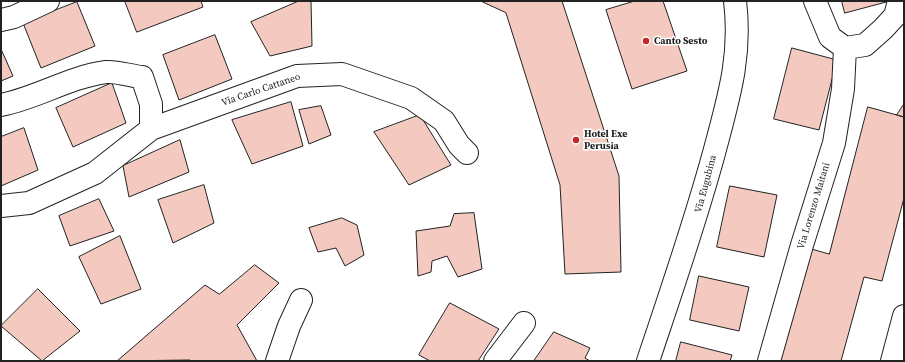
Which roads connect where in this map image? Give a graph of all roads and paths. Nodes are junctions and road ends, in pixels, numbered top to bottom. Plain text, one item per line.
1 (48, 1) edge
2 (735, 1) edge
3 (814, 1) edge
4 (899, 1) edge
5 (1, 20) edge
6 (845, 48) junction
7 (1, 105) edge
8 (151, 129) junction
9 (467, 153) dead end
10 (1, 206) edge
11 (301, 300) dead end
12 (904, 316) edge
13 (524, 323) dead end
14 (277, 361) edge
15 (495, 361) edge
16 (648, 361) edge
17 (769, 361) edge
18 (892, 361) edge

1 - 5 street
2 - 16 street, Via Eugubina
3 - 6 street
4 - 6 street
6 - 17 street, Via Lorenzo Maitani
7 - 8 street
8 - 9 street, Via Carlo Cattaneo
8 - 10 street, Via Carlo Cattaneo
11 - 14 street
12 - 18 street
13 - 15 street

